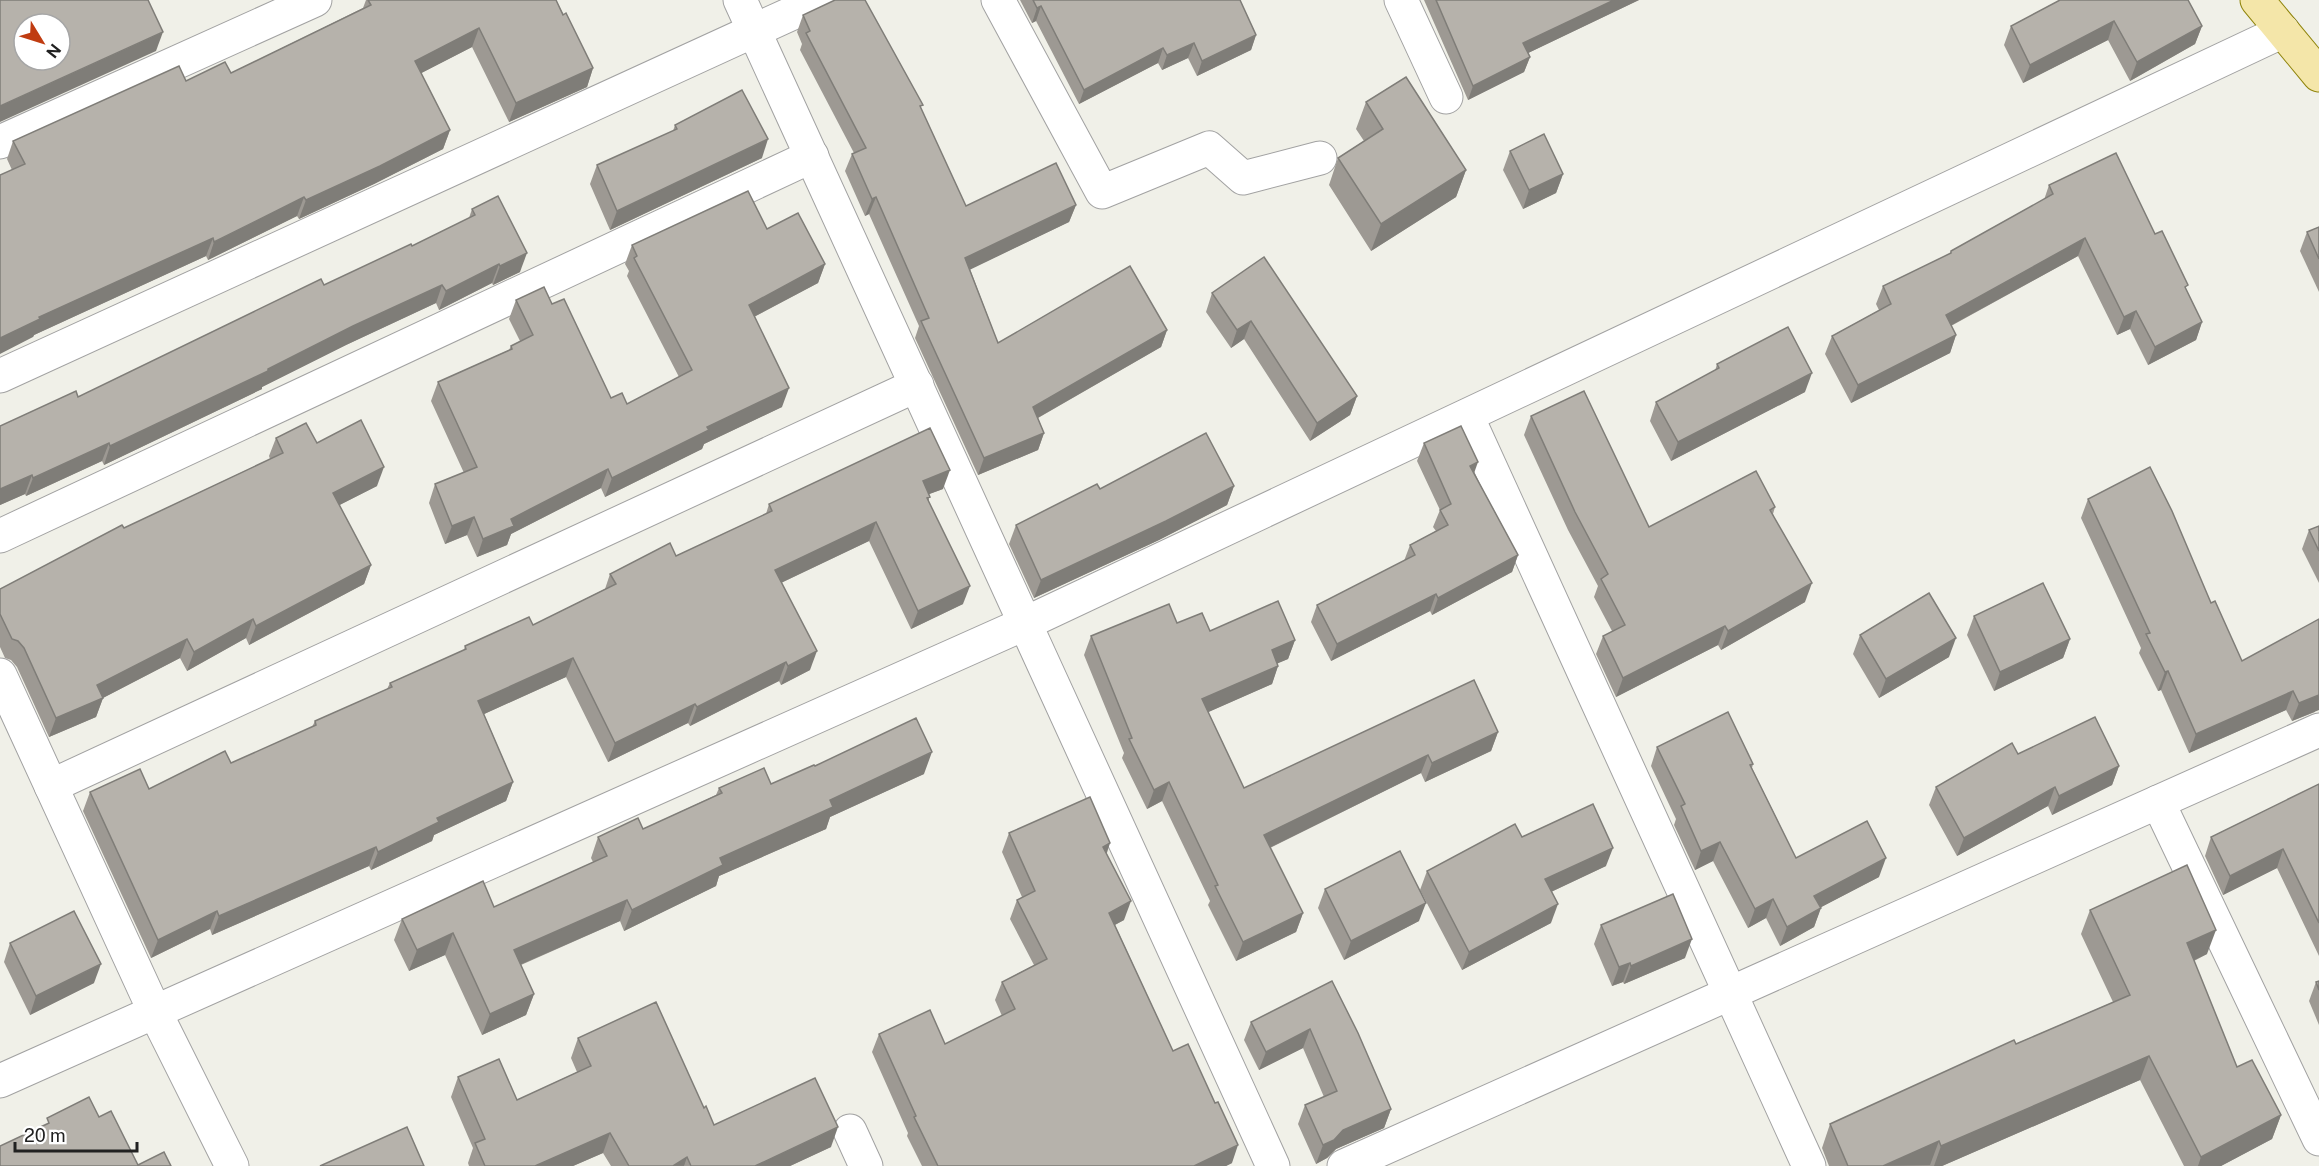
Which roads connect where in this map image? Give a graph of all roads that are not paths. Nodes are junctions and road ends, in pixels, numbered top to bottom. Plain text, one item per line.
1 (315, 0) edge
2 (740, 0) edge
3 (821, 0) edge
4 (998, 0) edge
5 (1401, 0) edge
6 (2257, 0) edge
7 (754, 30) junction
8 (2283, 31) junction
9 (2319, 75) edge
10 (1446, 97) dead end
11 (0, 142) edge
12 (812, 156) junction
13 (1320, 158) dead end
14 (0, 376) edge
15 (917, 385) junction
16 (1467, 416) junction
17 (0, 536) edge
18 (1026, 623) junction
19 (0, 675) edge
20 (2319, 730) edge
21 (51, 786) junction
22 (2158, 802) junction
23 (1729, 994) junction
24 (154, 1010) junction
25 (0, 1081) edge
26 (850, 1131) dead end
27 (2319, 1139) edge
28 (231, 1166) edge
29 (866, 1166) edge
30 (1273, 1166) edge
31 (1344, 1166) edge
32 (1809, 1166) edge

1 - 11 street
2 - 7 street
3 - 7 street
4 - 13 street
5 - 10 street
6 - 8 main road
7 - 12 street
7 - 14 street
8 - 9 main road
8 - 16 street
12 - 15 street
12 - 17 street
15 - 18 street
15 - 21 street
16 - 18 street
16 - 23 street
18 - 24 street
18 - 30 street
19 - 21 street
20 - 22 street
21 - 24 street
22 - 23 street
22 - 27 street
23 - 31 street
23 - 32 street
24 - 25 street
24 - 28 street
26 - 29 street

